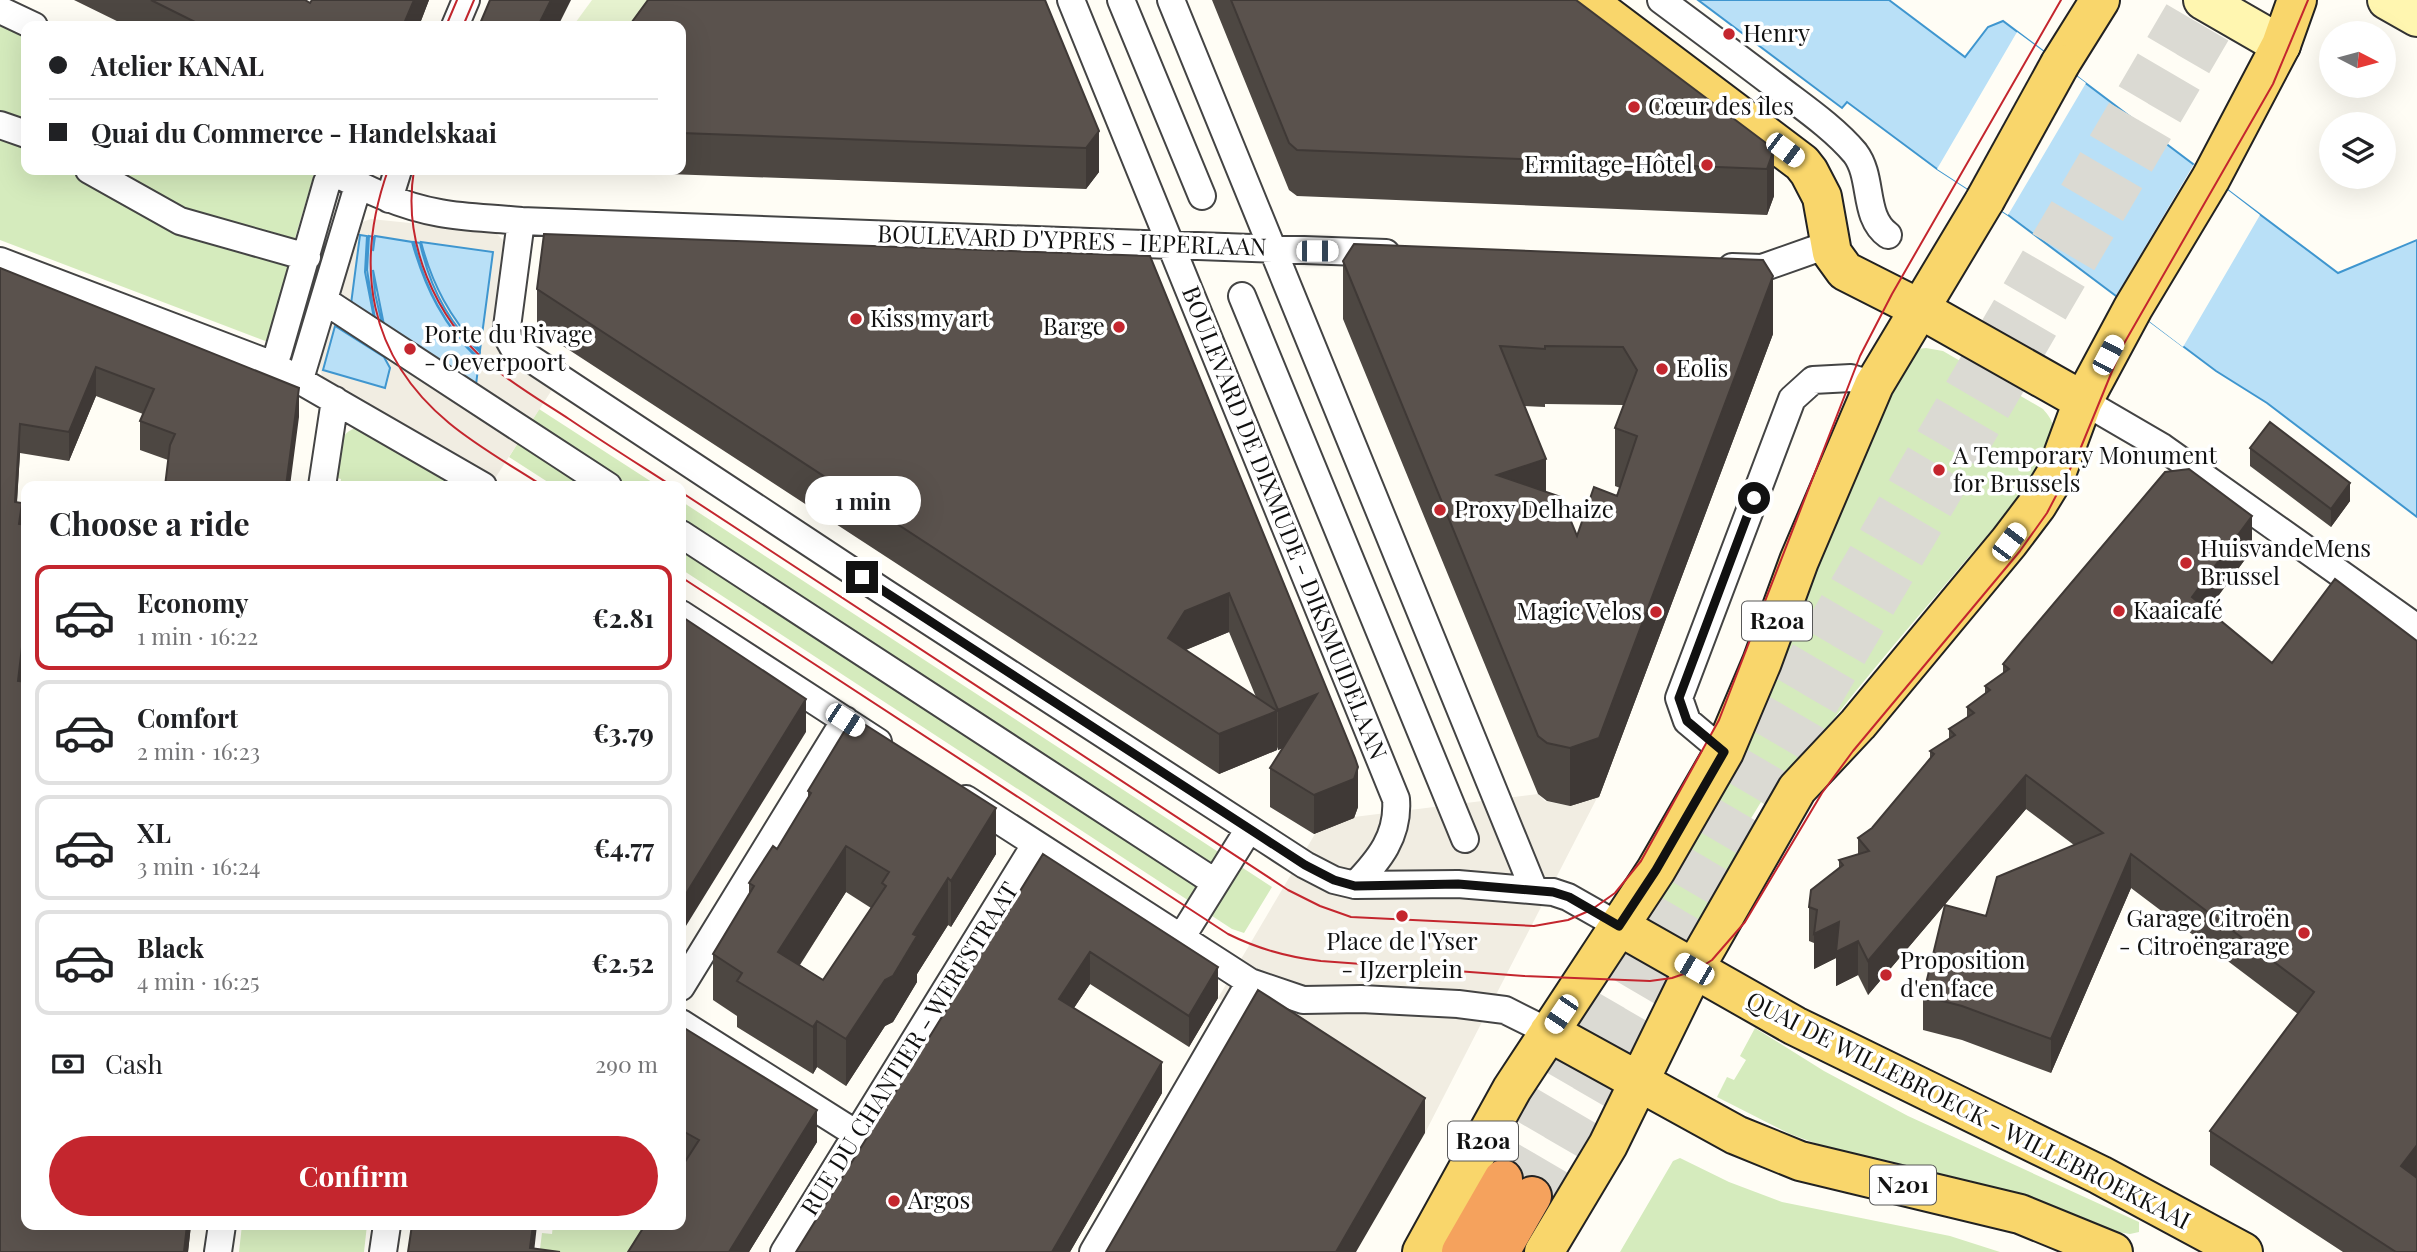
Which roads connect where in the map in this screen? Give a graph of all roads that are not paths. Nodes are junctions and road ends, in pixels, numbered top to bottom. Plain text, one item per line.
1 (466, 0) edge
2 (1071, 0) edge
3 (1121, 0) edge
4 (1171, 0) edge
5 (1586, 0) edge
6 (1661, 0) edge
7 (2100, 0) edge
8 (2203, 0) edge
9 (2297, 0) edge
10 (2387, 0) edge
11 (0, 10) edge
12 (2417, 17) edge
13 (23, 21) edge
14 (457, 21) edge
15 (2281, 45) junction
16 (0, 125) edge
17 (21, 132) edge
18 (98, 175) edge
19 (396, 175) edge
20 (329, 176) edge
21 (358, 186) junction
22 (1202, 196) dead end
23 (389, 199) junction
24 (521, 220) junction
25 (1888, 235) dead end
26 (1170, 244) junction
27 (1830, 244) junction
28 (1273, 249) junction
29 (1414, 254) edge
30 (307, 257) junction
31 (0, 261) edge
32 (1710, 266) edge
33 (314, 295) junction
34 (1242, 296) dead end
35 (1920, 309) junction
36 (278, 353) dead end
37 (300, 379) junction
38 (1874, 384) junction
39 (335, 400) junction
40 (2083, 401) junction
41 (323, 481) edge
42 (474, 481) edge
43 (600, 481) edge
44 (686, 537) edge
45 (686, 617) edge
46 (2417, 628) edge
47 (845, 720) junction
48 (1724, 752) junction
49 (900, 756) edge
50 (944, 785) edge
51 (1249, 829) junction
52 (1465, 839) dead end
53 (1035, 845) junction
54 (1210, 879) dead end
55 (1355, 886) junction
56 (1534, 890) junction
57 (1619, 926) junction
58 (1181, 938) junction
59 (1694, 969) junction
60 (686, 979) edge
61 (1250, 982) junction
62 (686, 1026) edge
63 (1549, 1032) junction
64 (1640, 1083) junction
65 (858, 1135) junction
66 (221, 1230) edge
67 (386, 1230) edge
68 (218, 1252) edge
69 (383, 1252) edge
70 (784, 1252) edge
71 (1093, 1252) edge
72 (1422, 1252) edge
73 (1461, 1252) edge
74 (1500, 1252) edge
75 (1544, 1252) edge
76 (2113, 1252) edge
77 (2243, 1252) edge

1 - 14 street
2 - 26 street, BOULEVARD DE DIXMUDE - DIKSMUIDELAAN
3 - 22 street
4 - 28 street
5 - 27 main road
6 - 25 street
7 - 35 main road, R20a, bridge
8 - 15 street
9 - 15 main road
10 - 12 street
11 - 13 street
15 - 40 main road
16 - 17 street
18 - 30 street
19 - 23 street
20 - 21 street
20 - 30 street
21 - 23 street
21 - 37 street
23 - 24 street
24 - 26 street, BOULEVARD D'YPRES - IEPERLAAN
24 - 51 street
26 - 28 street, BOULEVARD D'YPRES - IEPERLAAN
26 - 55 street, BOULEVARD DE DIXMUDE - DIKSMUIDELAAN
27 - 32 street
27 - 35 main road
28 - 29 street, BOULEVARD D'YPRES - IEPERLAAN
28 - 56 street
30 - 33 street
31 - 37 street
33 - 36 street
33 - 43 street
34 - 52 street, BOULEVARD DE DIXMUDE - DIKSMUIDELAAN
35 - 38 main road, R20a
35 - 40 main road
37 - 39 street
38 - 48 main road, R20a
38 - 48 street
39 - 41 street
39 - 42 street
40 - 46 street
40 - 59 main road
44 - 54 street
45 - 47 street
47 - 49 street
47 - 60 street
48 - 57 main road, R20a
50 - 53 street
51 - 55 street
51 - 58 street
53 - 58 street
53 - 65 street, RUE DU CHANTIER - WERFSTRAAT
55 - 56 street
56 - 57 street
57 - 59 main road
57 - 63 main road
58 - 61 street
59 - 64 main road
59 - 77 main road, QUAI DE WILLEBROECK - WILLEBROEKKAAI
61 - 63 street
61 - 71 street
62 - 65 street
63 - 64 main road
63 - 72 main road, R20a
64 - 75 main road
64 - 76 main road, N201
65 - 70 street, RUE DU CHANTIER - WERFSTRAAT
66 - 68 street
67 - 69 street
73 - 74 highway

